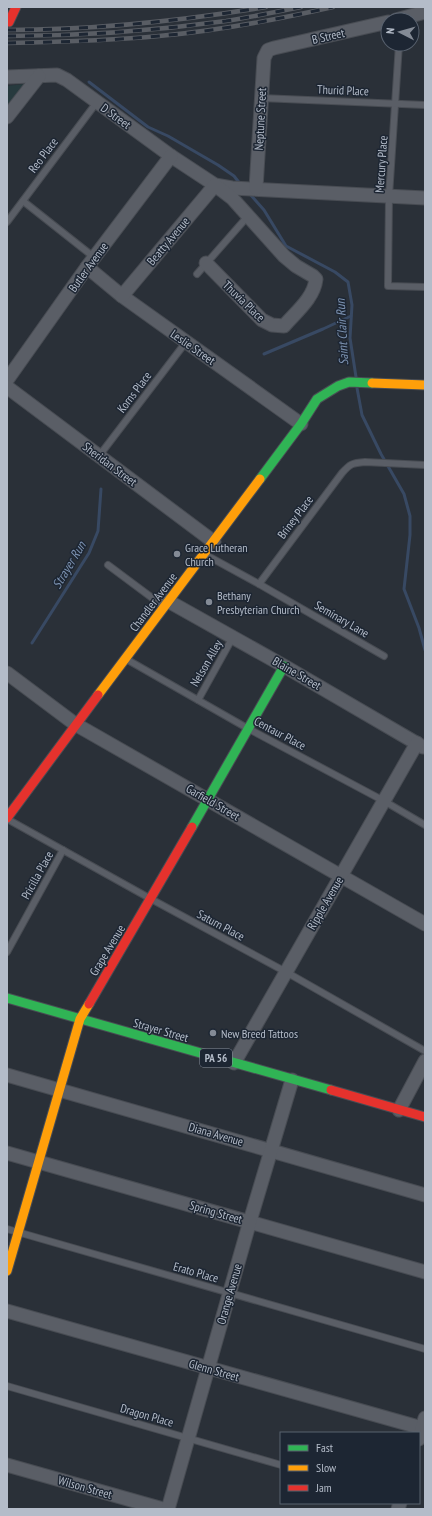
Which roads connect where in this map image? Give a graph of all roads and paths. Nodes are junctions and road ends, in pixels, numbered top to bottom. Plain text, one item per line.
1 (16, 7) edge
2 (9, 22) dead end
3 (380, 24) edge
4 (268, 50) joint
5 (399, 52) edge
6 (38, 76) junction
7 (7, 77) edge
8 (261, 98) junction
9 (97, 102) junction
10 (396, 103) junction
11 (425, 105) edge
12 (7, 117) edge
13 (171, 156) junction
14 (215, 185) junction
15 (254, 189) junction
16 (389, 196) junction
17 (425, 198) edge
18 (23, 201) junction
19 (248, 216) junction
20 (7, 222) edge
21 (91, 262) junction
22 (206, 263) junction
23 (197, 274) dead end
24 (315, 285) joint
25 (425, 287) edge
26 (122, 296) junction
27 (186, 342) junction
28 (7, 380) edge
29 (425, 385) edge
30 (7, 387) edge
31 (301, 424) junction
32 (99, 456) junction
33 (425, 465) edge
34 (214, 542) junction
35 (205, 554) junction
36 (108, 565) dead end
37 (259, 584) junction
38 (166, 604) junction
39 (233, 638) junction
40 (384, 656) dead end
41 (126, 659) junction
42 (284, 666) junction
43 (7, 673) edge
44 (198, 700) junction
45 (75, 724) junction
46 (247, 728) junction
47 (421, 745) edge
48 (207, 799) junction
49 (384, 801) junction
50 (7, 819) edge
51 (425, 825) edge
52 (64, 850) junction
53 (341, 876) junction
54 (151, 900) junction
55 (425, 924) edge
56 (7, 952) edge
57 (286, 972) junction
58 (7, 998) edge
59 (80, 1019) junction
60 (425, 1051) edge
61 (425, 1060) edge
62 (234, 1063) junction
63 (7, 1075) edge
64 (292, 1080) junction
65 (60, 1090) junction
66 (399, 1110) junction
67 (425, 1118) edge
68 (272, 1150) junction
69 (7, 1153) edge
70 (38, 1162) junction
71 (425, 1195) edge
72 (250, 1221) junction
73 (7, 1229) edge
74 (18, 1232) junction
75 (7, 1271) edge
76 (425, 1272) edge
77 (229, 1294) junction
78 (7, 1311) edge
79 (425, 1349) edge
80 (209, 1368) junction
81 (7, 1386) edge
82 (422, 1428) edge
83 (189, 1439) junction
84 (7, 1465) edge
85 (280, 1465) edge
86 (163, 1509) edge
87 (168, 1509) edge

1 - 2 main road
3 - 4 street, B Street
4 - 8 street, Neptune Street
5 - 10 lane, Mercury Place
6 - 7 street, D Street
6 - 9 street, D Street
6 - 12 street
8 - 10 lane, Thurid Place
8 - 15 street, Neptune Street
9 - 13 street, D Street
9 - 18 lane, Reo Place
10 - 11 lane, Thurid Place
10 - 16 lane, Mercury Place
13 - 14 street, D Street
13 - 21 street, Butler Avenue
14 - 15 street, D Street
14 - 19 street, D Street
14 - 26 street, Beatty Avenue
15 - 16 street, D Street
16 - 17 street, D Street
16 - 25 lane, Mercury Place
18 - 20 lane, Reo Place
18 - 21 lane
19 - 22 lane
19 - 24 street, D Street
21 - 26 street, Leslie Street
21 - 28 street, Butler Avenue
22 - 23 lane
22 - 24 street, Thuvia Place
26 - 27 street, Leslie Street
27 - 31 street, Leslie Street
27 - 32 lane, Korns Place
29 - 31 main road, Chandler Avenue
30 - 32 street, Sheridan Street
31 - 34 main road, Chandler Avenue
32 - 34 street, Sheridan Street
33 - 37 lane, Briney Place
34 - 35 main road, Chandler Avenue
35 - 37 lane, Seminary Lane
35 - 38 main road, Chandler Avenue
36 - 38 lane
37 - 40 lane, Seminary Lane
38 - 39 street, Blaine Street
38 - 41 main road, Chandler Avenue
39 - 42 street, Blaine Street
39 - 44 lane, Nelson Alley
41 - 44 lane, Centaur Place
41 - 45 main road, Chandler Avenue
42 - 46 main road, Grape Avenue
42 - 47 street, Blaine Street
43 - 45 street, Garfield Street
44 - 46 lane, Centaur Place
45 - 48 street, Garfield Street
45 - 50 main road, Chandler Avenue
46 - 48 main road, Grape Avenue
46 - 49 lane, Centaur Place
47 - 49 street, Ripple Avenue
48 - 53 street, Garfield Street
48 - 54 main road, Grape Avenue
49 - 51 lane, Centaur Place
49 - 53 street, Ripple Avenue
50 - 52 lane, Saturn Place
52 - 54 lane, Saturn Place
52 - 56 lane, Pricilla Place
53 - 55 street, Garfield Street
53 - 57 street, Ripple Avenue
54 - 57 lane, Saturn Place
54 - 59 main road, Grape Avenue
57 - 60 lane, Saturn Place
57 - 62 street, Ripple Avenue
58 - 59 main road, Strayer Street / PA 56
59 - 62 main road, Strayer Street / PA 56
59 - 65 main road, Grape Avenue
61 - 66 street
62 - 64 main road, Strayer Street / PA 56
63 - 65 street, Diana Avenue
64 - 66 main road, Strayer Street / PA 56
64 - 68 street, Orange Avenue
65 - 68 street, Diana Avenue
65 - 70 main road, Grape Avenue
66 - 67 main road, Strayer Street / PA 56
68 - 71 street, Diana Avenue
68 - 72 street, Orange Avenue
69 - 70 street, Spring Street
70 - 72 street, Spring Street
70 - 74 main road, Grape Avenue
72 - 76 street, Spring Street
72 - 77 street, Orange Avenue
73 - 74 lane, Erato Place
74 - 75 main road, Grape Avenue
74 - 77 lane, Erato Place
77 - 79 lane, Erato Place
77 - 80 street, Orange Avenue
78 - 80 street, Glenn Street
80 - 82 street, Glenn Street
80 - 83 street, Orange Avenue
81 - 83 lane, Dragon Place
83 - 85 lane, Dragon Place
83 - 87 street, Orange Avenue
84 - 86 street, Wilson Street

